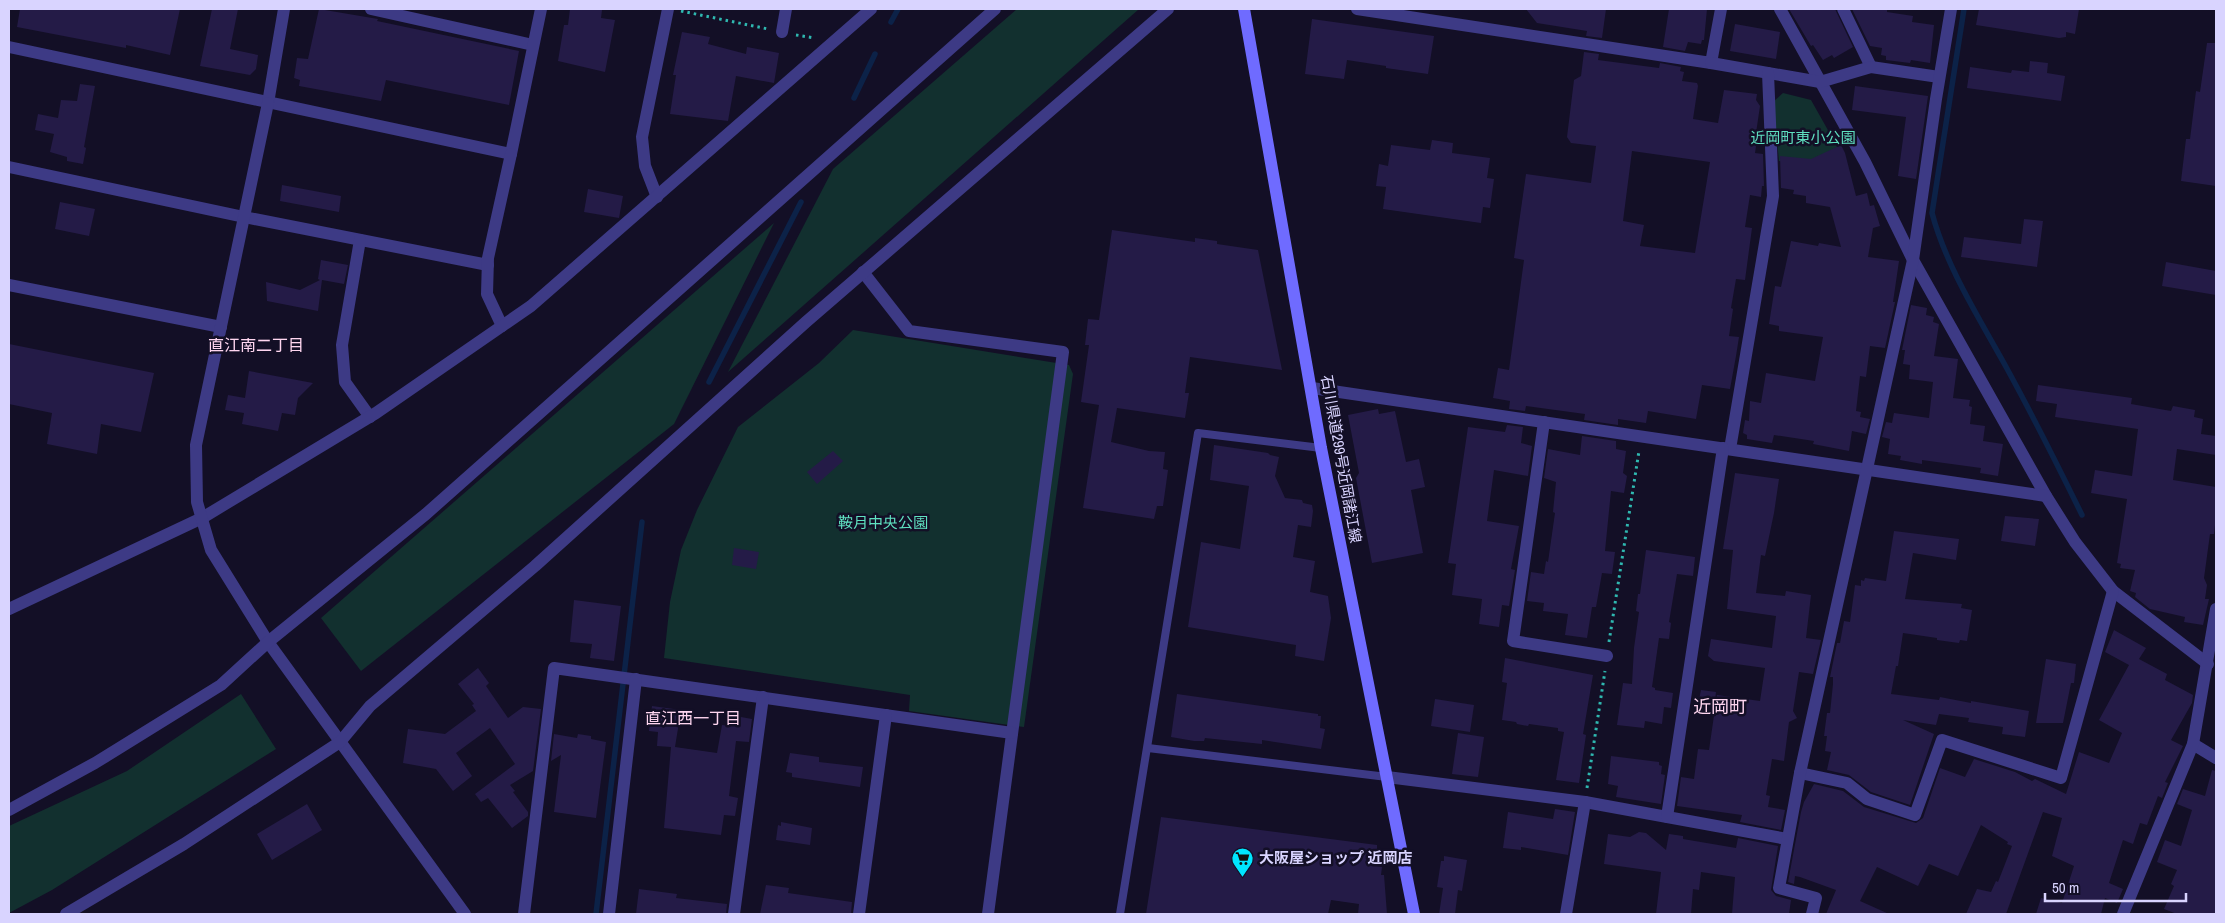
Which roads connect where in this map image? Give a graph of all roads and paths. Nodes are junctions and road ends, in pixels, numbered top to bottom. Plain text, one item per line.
1 (284, 9) edge
2 (371, 9) edge
3 (541, 9) edge
4 (668, 9) edge
5 (672, 9) edge
6 (786, 9) edge
7 (871, 9) edge
8 (995, 9) edge
9 (1168, 9) edge
10 (1244, 9) edge
11 (1358, 9) edge
12 (1721, 9) edge
13 (1780, 9) edge
14 (1842, 9) edge
15 (1951, 9) edge
16 (782, 32) junction
17 (834, 42) junction
18 (534, 45) junction
19 (9, 47) edge
20 (1711, 63) junction
21 (1871, 66) junction
22 (1768, 73) junction
23 (1939, 77) junction
24 (1820, 82) junction
25 (268, 103) junction
26 (511, 154) junction
27 (9, 167) edge
28 (657, 196) junction
29 (244, 217) junction
30 (360, 240) junction
31 (1913, 260) junction
32 (488, 265) junction
33 (863, 272) junction
34 (9, 285) edge
35 (502, 326) junction
36 (221, 327) junction
37 (1312, 388) junction
38 (370, 417) junction
39 (1544, 422) junction
40 (1638, 435) junction
41 (1321, 448) junction
42 (1727, 448) junction
43 (1867, 469) junction
44 (2046, 496) junction
45 (202, 518) junction
46 (2113, 591) junction
47 (9, 609) edge
48 (2216, 609) edge
49 (2214, 638) edge
50 (268, 642) junction
51 (1607, 656) junction
52 (2208, 664) junction
53 (636, 679) junction
54 (763, 697) junction
55 (886, 715) junction
56 (1012, 733) junction
57 (340, 742) junction
58 (2193, 744) junction
59 (1148, 748) junction
60 (2216, 758) edge
61 (1800, 773) junction
62 (1387, 778) junction
63 (1585, 802) junction
64 (9, 810) edge
65 (1667, 817) junction
66 (1787, 838) junction
67 (66, 914) edge
68 (465, 914) edge
69 (524, 914) edge
70 (609, 914) edge
71 (734, 914) edge
72 (859, 914) edge
73 (988, 914) edge
74 (1120, 914) edge
75 (1414, 914) edge
76 (1566, 914) edge
77 (1812, 914) edge
78 (2123, 914) edge

1 - 25 street
2 - 18 street
3 - 18 street
4 - 28 street
5 - 16 path
6 - 16 street
7 - 17 street
8 - 50 street
9 - 33 street
10 - 37 main road, 石川県道299号近岡諸江線
11 - 20 street
12 - 20 street
13 - 24 street
14 - 21 street
15 - 23 street
16 - 17 path
17 - 28 street
18 - 26 street
19 - 25 street
20 - 22 street
21 - 23 street
21 - 24 street
22 - 24 street
22 - 42 street
23 - 31 street
24 - 31 street
25 - 26 street
25 - 29 street
26 - 32 street
27 - 29 street
28 - 35 street
29 - 30 street
29 - 36 street
30 - 32 street
30 - 38 street
31 - 43 street
31 - 44 street
32 - 35 street
33 - 56 street
33 - 57 street
34 - 36 street
35 - 38 street
36 - 45 street
37 - 39 street
37 - 41 main road, 石川県道299号近岡諸江線
38 - 45 street
39 - 40 street
39 - 51 street
40 - 42 street
40 - 51 path
41 - 59 lane
41 - 62 main road, 石川県道299号近岡諸江線
42 - 43 street
42 - 65 street
43 - 44 street
43 - 61 street
44 - 46 street
45 - 47 street
45 - 50 street
46 - 52 street
46 - 61 street
48 - 49 street
49 - 52 street
50 - 57 street
50 - 64 street
51 - 63 path
52 - 58 street
53 - 54 street
53 - 69 street
53 - 70 street
54 - 55 street
54 - 71 street
55 - 56 street
55 - 72 street
56 - 73 street
57 - 67 street
57 - 68 street
58 - 60 street
58 - 78 street
59 - 62 lane
59 - 74 lane
61 - 66 street
62 - 63 street
62 - 75 main road, 石川県道299号近岡諸江線
63 - 65 street
63 - 76 street
65 - 66 street
66 - 77 street

